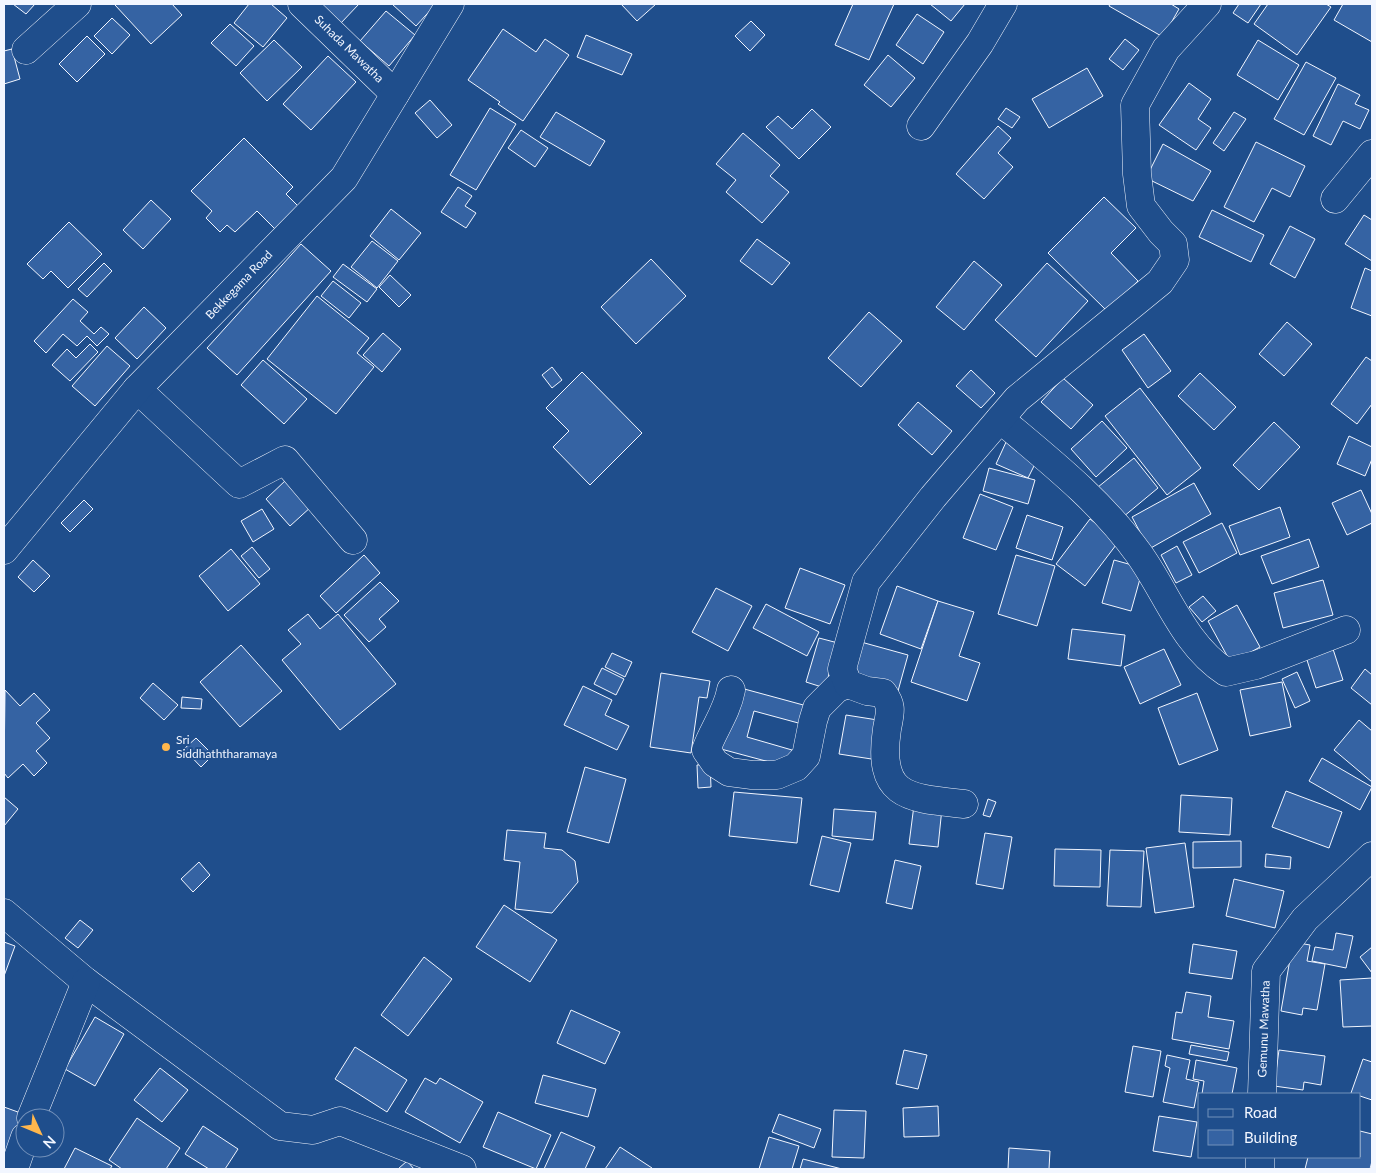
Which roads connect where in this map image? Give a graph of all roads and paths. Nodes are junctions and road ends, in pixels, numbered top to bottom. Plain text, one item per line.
1 (77, 4) edge
2 (302, 4) edge
3 (450, 4) edge
4 (1003, 4) edge
5 (1208, 4) edge
6 (26, 50) dead end
7 (395, 94) junction
8 (921, 126) dead end
9 (1372, 154) edge
10 (1335, 199) dead end
11 (137, 389) junction
12 (1000, 419) junction
13 (352, 540) dead end
14 (4, 550) edge
15 (1346, 630) dead end
16 (848, 684) junction
17 (731, 690) dead end
18 (964, 804) dead end
19 (1372, 856) edge
20 (4, 913) edge
21 (86, 982) junction
22 (1262, 1093) edge
23 (35, 1108) edge
24 (462, 1169) edge

1 - 6 street
2 - 7 street, Suhada Mawatha
3 - 7 street, Bekkegama Road
4 - 8 street
5 - 12 street
7 - 11 street, Bekkegama Road
9 - 10 street
11 - 13 street
11 - 14 street, Bekkegama Road
12 - 15 street
12 - 16 street
16 - 17 street
16 - 18 street
19 - 22 street, Gemunu Mawatha
20 - 21 street
21 - 23 street
21 - 24 street

